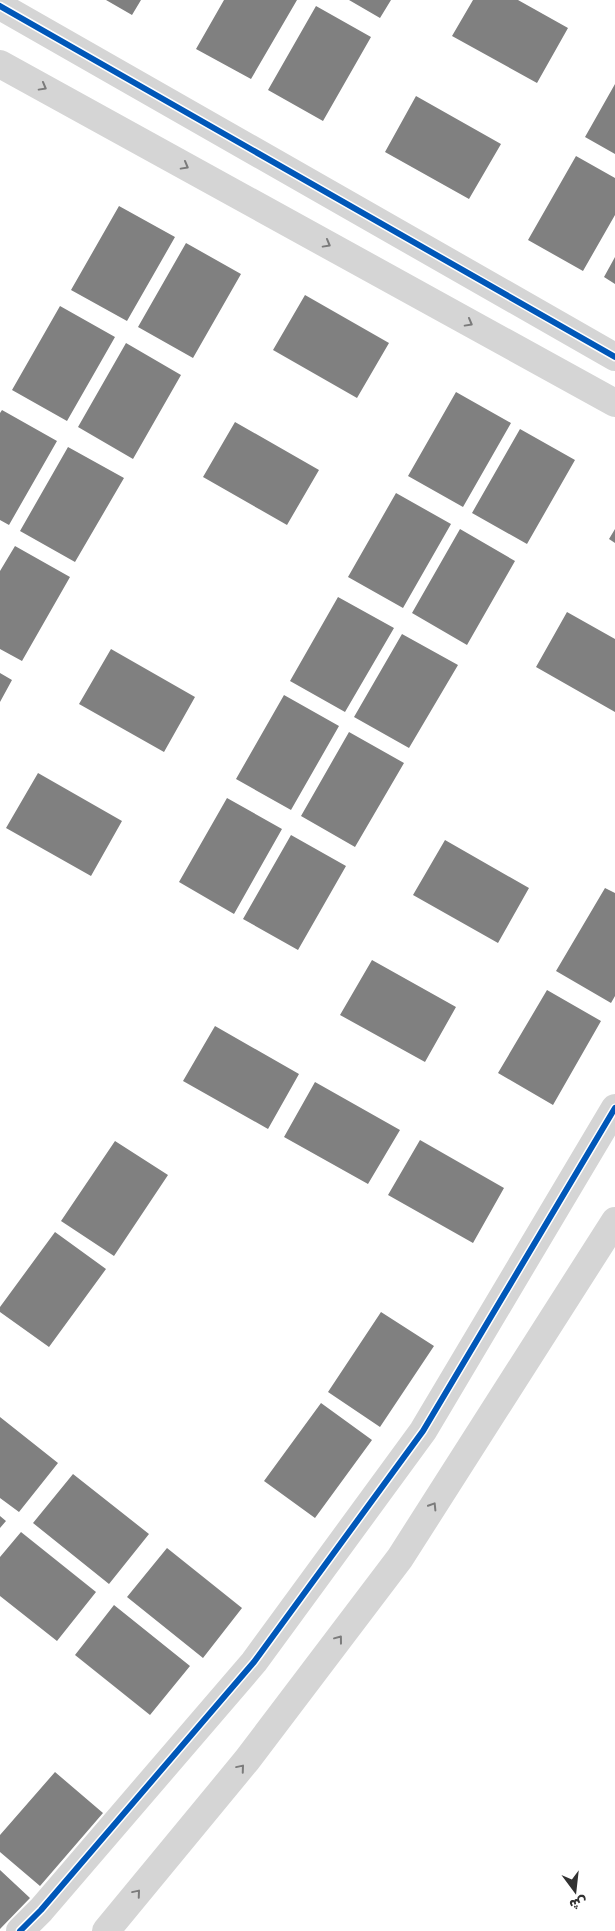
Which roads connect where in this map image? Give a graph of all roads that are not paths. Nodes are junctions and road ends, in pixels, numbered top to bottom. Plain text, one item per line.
1 (0, 6) edge
2 (0, 64) edge
3 (615, 358) edge
4 (615, 403) edge
5 (615, 1108) edge
6 (615, 1221) edge
7 (20, 1931) edge
8 (106, 1931) edge

1 - 3 street
2 -> 4 street
5 - 7 street
8 -> 6 street

